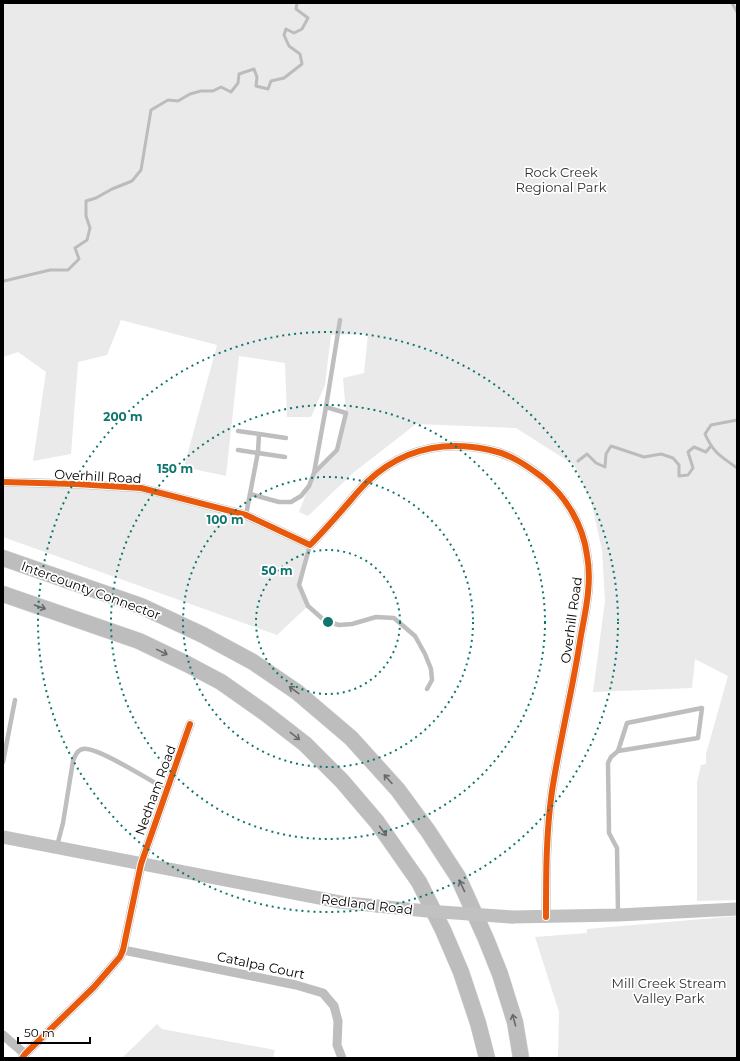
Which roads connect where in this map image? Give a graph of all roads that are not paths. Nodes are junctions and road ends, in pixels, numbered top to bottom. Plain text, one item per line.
1 (340, 320) dead end
2 (326, 407) junction
3 (238, 431) dead end
4 (259, 434) junction
5 (286, 438) dead end
6 (238, 450) dead end
7 (258, 452) junction
8 (285, 457) dead end
9 (314, 473) junction
10 (3, 482) edge
11 (250, 494) junction
12 (246, 515) junction
13 (310, 546) junction
14 (3, 558) edge
15 (3, 594) edge
16 (427, 689) dead end
17 (15, 700) dead end
18 (190, 724) dead end
19 (618, 751) junction
20 (3, 762) edge
21 (167, 790) junction
22 (3, 834) edge
23 (56, 847) junction
24 (141, 864) junction
25 (737, 909) edge
26 (618, 915) junction
27 (546, 917) junction
28 (123, 950) junction
29 (3, 1035) edge
30 (24, 1056) edge
31 (342, 1058) edge
32 (487, 1058) edge
33 (521, 1058) edge

1 - 2 lane
2 - 9 lane
2 - 9 lane
3 - 4 lane
4 - 5 lane
4 - 7 lane
6 - 7 lane
7 - 8 lane
7 - 11 lane
9 - 11 lane
10 - 12 street, Overhill Road
11 - 12 lane
12 - 13 street, Overhill Road
13 - 16 lane
13 - 27 street, Overhill Road
33 -> 14 highway, Intercounty Connector
15 -> 32 highway
17 - 20 lane
18 - 21 street, Nedham Road
19 - 19 lane
19 - 26 lane
21 - 23 lane
21 - 24 street, Nedham Road
22 - 23 main road, Redland Road
23 - 24 main road, Redland Road
24 - 27 main road, Redland Road, bridge
24 - 28 street, Nedham Road
25 - 26 main road, Redland Road
26 - 27 main road, Redland Road
28 - 30 street
28 - 31 street, Catalpa Court
29 - 30 street

